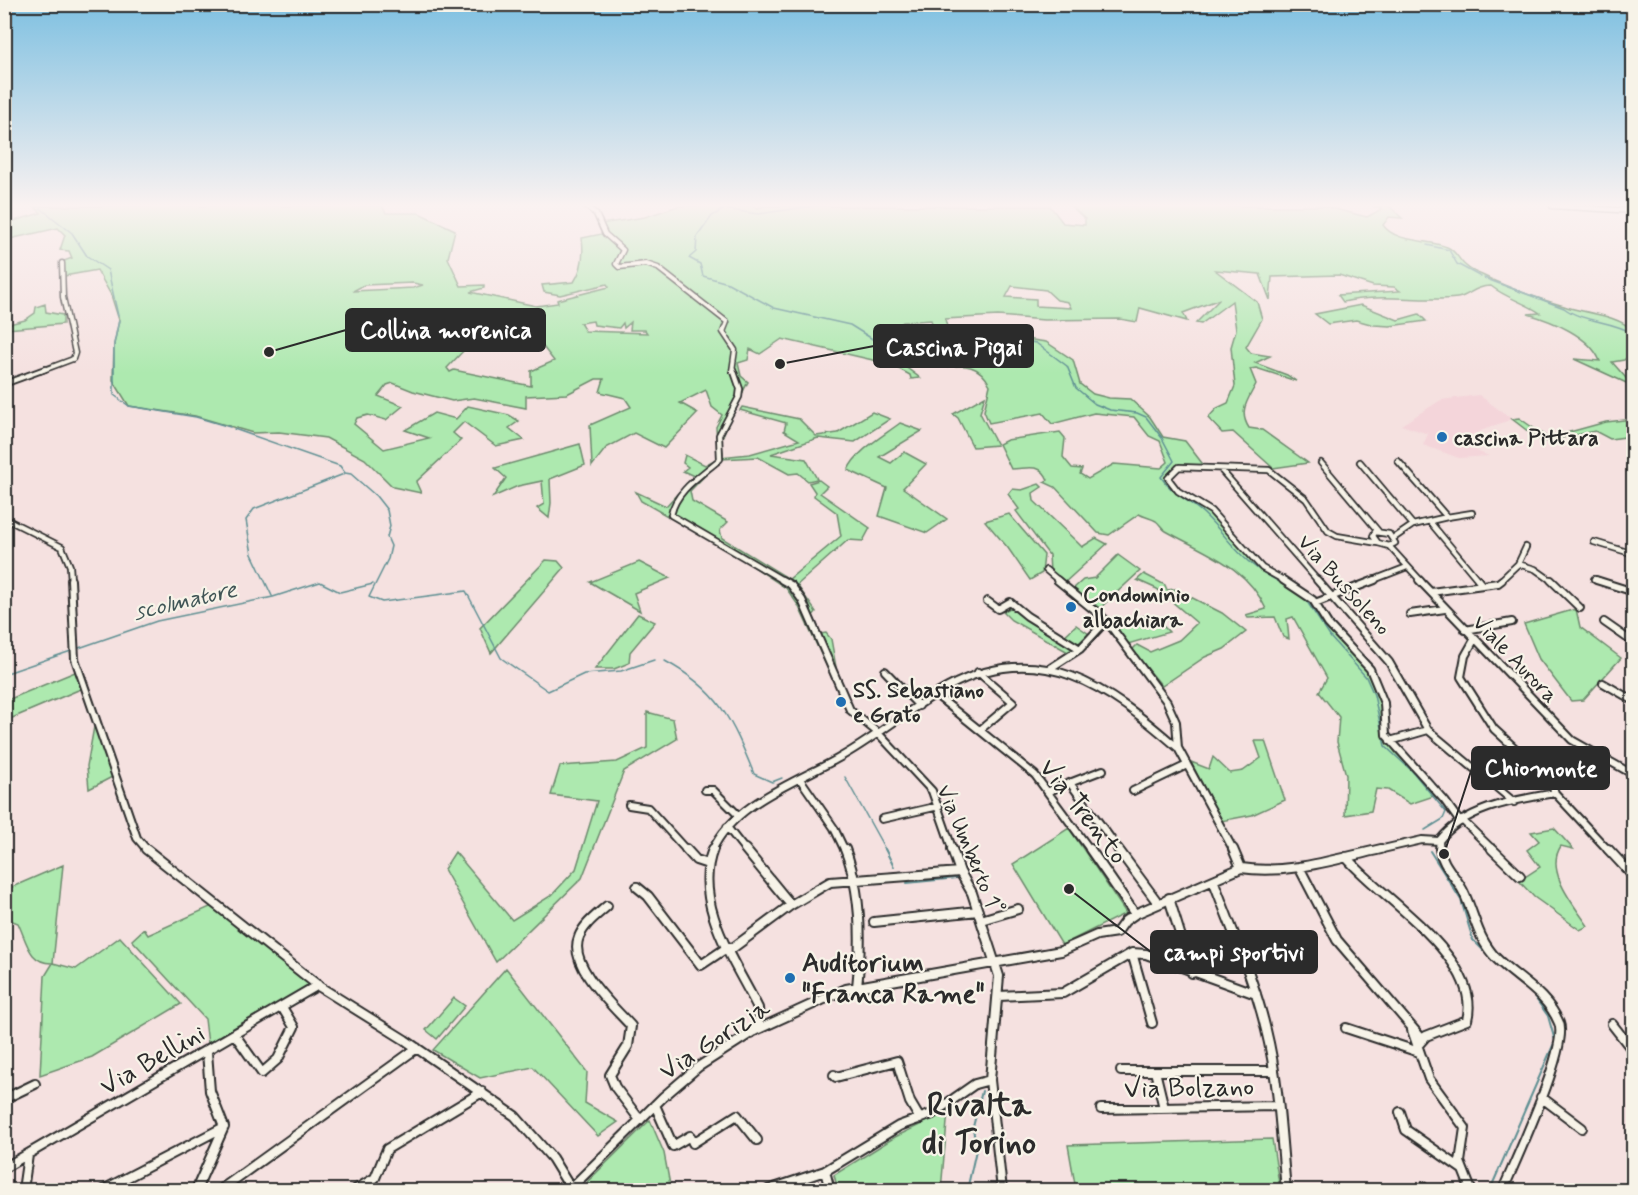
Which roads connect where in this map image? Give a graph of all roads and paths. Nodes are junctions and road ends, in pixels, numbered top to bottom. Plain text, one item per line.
1 (617, 262) edge
2 (62, 263) dead end
3 (4, 384) edge
4 (1398, 461) dead end
5 (1360, 462) dead end
6 (1320, 464) dead end
7 (1222, 471) junction
8 (1472, 513) dead end
9 (4, 518) edge
10 (1447, 518) junction
11 (1430, 522) junction
12 (1413, 525) junction
13 (1378, 531) junction
14 (1394, 538) junction
15 (1594, 542) dead end
16 (1378, 543) junction
17 (1389, 546) junction
18 (1526, 547) dead end
19 (1634, 554) edge
20 (1518, 564) junction
21 (1407, 567) junction
22 (1046, 570) dead end
23 (1594, 579) dead end
24 (1482, 585) junction
25 (1431, 592) junction
26 (1634, 592) edge
27 (1332, 597) junction
28 (987, 601) dead end
29 (1315, 603) junction
30 (1580, 608) dead end
31 (1445, 609) junction
32 (1410, 614) dead end
33 (1107, 621) junction
34 (1512, 622) dead end
35 (1604, 622) dead end
36 (1465, 630) junction
37 (1474, 640) junction
38 (1634, 643) edge
39 (1080, 649) junction
40 (74, 651) joint
41 (1049, 669) junction
42 (885, 671) dead end
43 (978, 672) junction
44 (1603, 683) dead end
45 (936, 695) junction
46 (1634, 701) edge
47 (919, 706) junction
48 (980, 730) junction
49 (1428, 730) junction
50 (878, 733) junction
51 (1390, 741) junction
52 (1178, 748) junction
53 (1188, 765) junction
54 (1103, 770) dead end
55 (1634, 775) edge
56 (800, 779) junction
57 (1070, 783) junction
58 (705, 790) dead end
59 (1049, 791) junction
60 (1133, 791) dead end
61 (1555, 793) junction
62 (1514, 802) junction
63 (629, 805) dead end
64 (939, 806) junction
65 (738, 814) junction
66 (882, 819) dead end
67 (1461, 821) junction
68 (727, 827) junction
69 (1439, 841) junction
70 (1346, 857) junction
71 (708, 864) junction
72 (1299, 867) junction
73 (1241, 868) junction
74 (960, 872) junction
75 (1520, 876) dead end
76 (1634, 877) edge
77 (853, 879) junction
78 (1214, 882) junction
79 (637, 887) dead end
80 (1169, 898) junction
81 (1158, 903) junction
82 (791, 905) junction
83 (607, 906) dead end
84 (1018, 909) dead end
85 (978, 911) junction
86 (1135, 914) junction
87 (981, 920) junction
88 (874, 922) dead end
89 (729, 948) junction
90 (1132, 953) junction
91 (995, 962) junction
92 (1192, 973) junction
93 (318, 985) junction
94 (857, 987) junction
95 (1256, 994) junction
96 (999, 996) junction
97 (282, 1007) junction
98 (1152, 1023) dead end
99 (1612, 1024) dead end
100 (1346, 1028) dead end
101 (754, 1030) junction
102 (235, 1035) junction
103 (1420, 1045) junction
104 (417, 1048) junction
105 (207, 1052) junction
106 (1634, 1052) edge
107 (1121, 1071) dead end
108 (1155, 1071) junction
109 (1274, 1071) junction
110 (834, 1075) dead end
111 (990, 1080) junction
112 (34, 1084) dead end
113 (482, 1092) junction
114 (1541, 1097) junction
115 (4, 1099) edge
116 (655, 1105) junction
117 (1277, 1106) junction
118 (1164, 1108) junction
119 (1101, 1109) dead end
120 (1400, 1112) dead end
121 (920, 1119) junction
122 (640, 1120) junction
123 (224, 1127) junction
124 (1582, 1128) dead end
125 (757, 1140) dead end
126 (28, 1155) junction
127 (4, 1168) edge
128 (1462, 1169) junction
129 (825, 1171) junction
130 (571, 1190) edge
131 (23, 1191) edge
132 (103, 1191) edge
133 (196, 1191) edge
134 (220, 1191) edge
135 (355, 1191) edge
136 (768, 1191) edge
137 (830, 1191) edge
138 (1002, 1191) edge
139 (1286, 1191) edge
140 (1471, 1191) edge
141 (1503, 1191) edge

1 - 50 street, Via Umberto 1°
2 - 3 street
4 - 10 street
5 - 12 street
6 - 13 street
7 - 16 street
7 - 27 street, Via Bussoleno
7 - 29 street
8 - 10 street
9 - 40 street
10 - 11 street
11 - 12 street
11 - 24 street
12 - 14 street
13 - 14 street
13 - 16 street
14 - 17 street
15 - 19 street
16 - 17 street
17 - 21 street, Viale Aurora
18 - 20 street
20 - 24 street
20 - 30 street
21 - 25 street, Viale Aurora
21 - 27 street
22 - 33 street
23 - 26 street
24 - 25 street
25 - 31 street, Viale Aurora
27 - 29 street
27 - 49 street, Via Bussoleno
28 - 39 street
29 - 51 street
31 - 32 street
31 - 36 street, Viale Aurora
33 - 39 street
33 - 52 street
34 - 36 street
35 - 38 street
36 - 37 street, Viale Aurora
37 - 55 street, Viale Aurora
37 - 61 street
39 - 41 street
40 - 93 street
41 - 43 street
41 - 52 street
42 - 47 street
43 - 45 street
43 - 48 street
44 - 46 street
45 - 47 street
45 - 48 street, Via Trento
47 - 50 street
48 - 59 street, Via Trento
49 - 51 street
49 - 62 street, Via Bussoleno
50 - 56 street
50 - 64 street, Via Umberto 1°
51 - 67 street
52 - 53 street
53 - 60 street
53 - 73 street
54 - 57 street
56 - 65 street
56 - 77 street
57 - 59 street
57 - 81 street
58 - 65 street
59 - 86 street, Via Trento
61 - 62 street
61 - 76 street
62 - 67 street
63 - 71 street
64 - 66 street
64 - 74 street, Via Umberto 1°
65 - 68 street
67 - 69 street
67 - 75 street
68 - 71 street
68 - 82 street
69 - 70 street
69 - 114 street
70 - 72 street
70 - 103 street
71 - 89 street
72 - 73 street
72 - 103 street
73 - 78 street, Via Gorizia
74 - 77 street
74 - 85 street, Via Umberto 1°
77 - 82 street
77 - 94 street
78 - 80 street, Via Gorizia
78 - 95 street
79 - 89 street
80 - 81 street, Via Gorizia
80 - 92 street
81 - 86 street, Via Gorizia
82 - 89 street
83 - 122 street
84 - 87 street
85 - 87 street, Via Umberto 1°
85 - 88 street
86 - 91 street, Via Gorizia
87 - 91 street, Via Umberto 1°
89 - 101 street
90 - 92 street
90 - 96 street
90 - 98 street
91 - 94 street, Via Gorizia
91 - 96 street, Via Umberto 1°
92 - 95 street
93 - 97 street, Via Bellini
93 - 104 street
94 - 101 street, Via Gorizia
95 - 109 street
96 - 111 street, Via Umberto 1°
97 - 102 street, Via Bellini
97 - 102 street
99 - 106 street
100 - 103 street
101 - 116 street, Via Gorizia
102 - 105 street, Via Bellini
103 - 128 street
104 - 113 street
104 - 134 street
105 - 123 street
105 - 126 street, Via Bellini
107 - 108 street
108 - 109 street
108 - 118 street
109 - 117 street
110 - 121 street
111 - 121 street
111 - 138 street, Via Umberto 1°
112 - 115 street
113 - 130 street
113 - 135 street
114 - 124 street
114 - 141 street
116 - 122 street, Via Gorizia
116 - 125 street
117 - 118 street, Via Bolzano
117 - 139 street
118 - 119 street, Via Bolzano
120 - 128 street
121 - 129 street
122 - 130 street, Via Gorizia
123 - 132 street
123 - 133 street
126 - 127 street, Via Bellini
126 - 131 street
128 - 140 street
129 - 136 street
129 - 137 street

